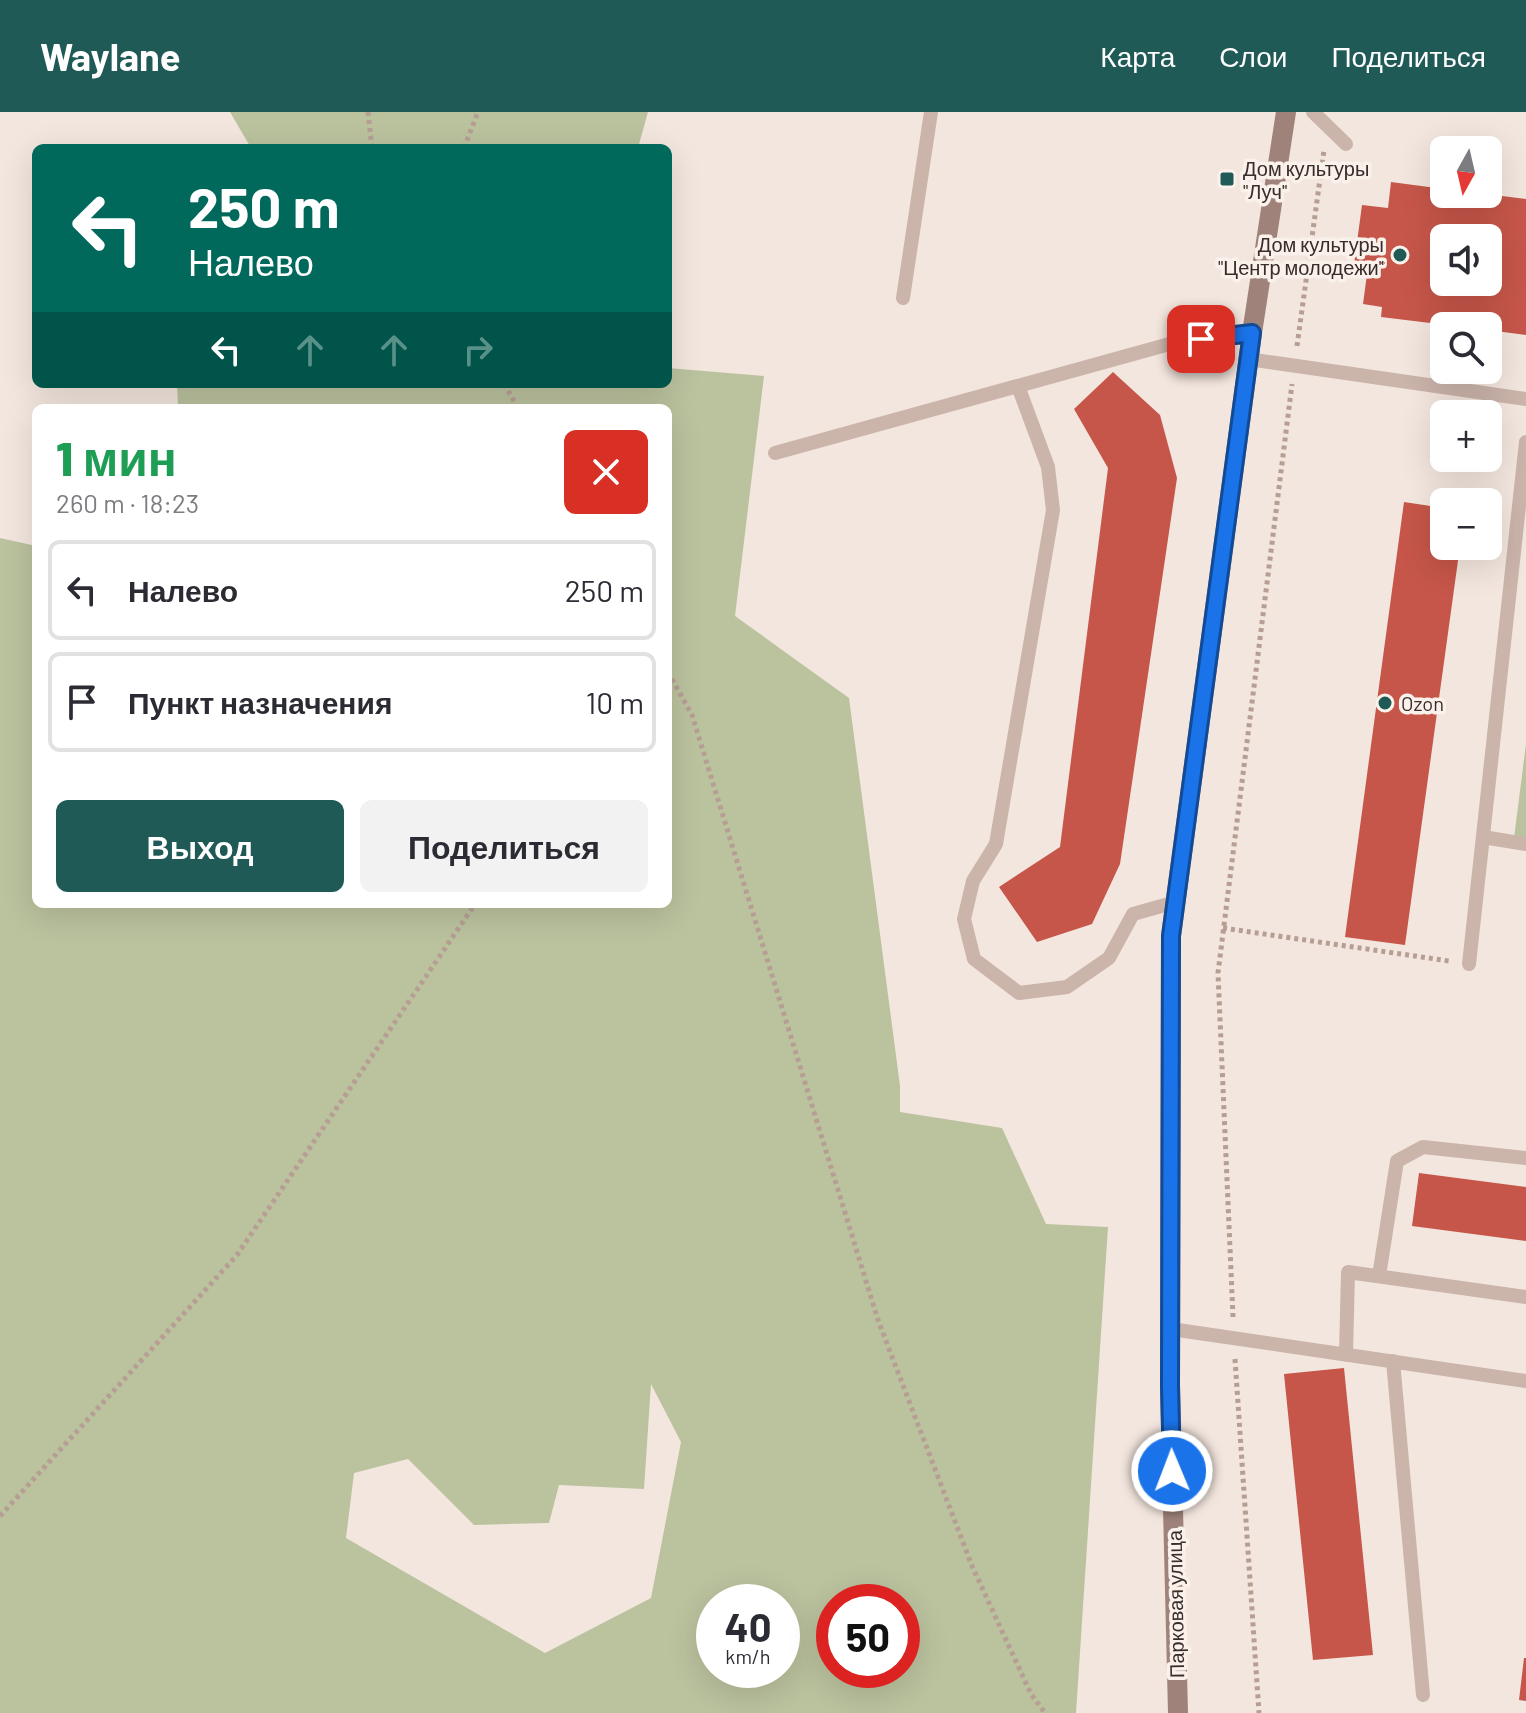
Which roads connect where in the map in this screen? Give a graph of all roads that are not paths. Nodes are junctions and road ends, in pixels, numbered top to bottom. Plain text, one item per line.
1 (931, 112) edge
2 (1286, 112) edge
3 (1313, 112) edge
4 (1346, 144) dead end
5 (903, 298) dead end
6 (1252, 333) junction
7 (1248, 359) junction
8 (1018, 386) junction
9 (1526, 399) edge
10 (1526, 442) edge
11 (775, 453) dead end
12 (1483, 837) junction
13 (1526, 844) edge
14 (1176, 902) junction
15 (1469, 964) road end
16 (1526, 1158) edge
17 (1379, 1276) junction
18 (1526, 1297) edge
19 (1171, 1329) junction
20 (1346, 1355) junction
21 (1393, 1361) junction
22 (1526, 1381) edge
23 (1423, 1695) dead end
24 (1178, 1713) edge

1 - 5 lane
2 - 6 main road, Парковая улица
3 - 4 lane
6 - 7 main road, Парковая улица
6 - 8 lane
7 - 9 lane
7 - 14 main road, Парковая улица
8 - 11 lane
8 - 14 lane
10 - 12 lane
12 - 13 lane
12 - 15 lane
14 - 19 main road, Парковая улица
16 - 17 lane
17 - 18 lane
17 - 20 lane
19 - 20 lane
19 - 24 main road, Парковая улица
20 - 21 lane
21 - 22 lane
21 - 23 lane

